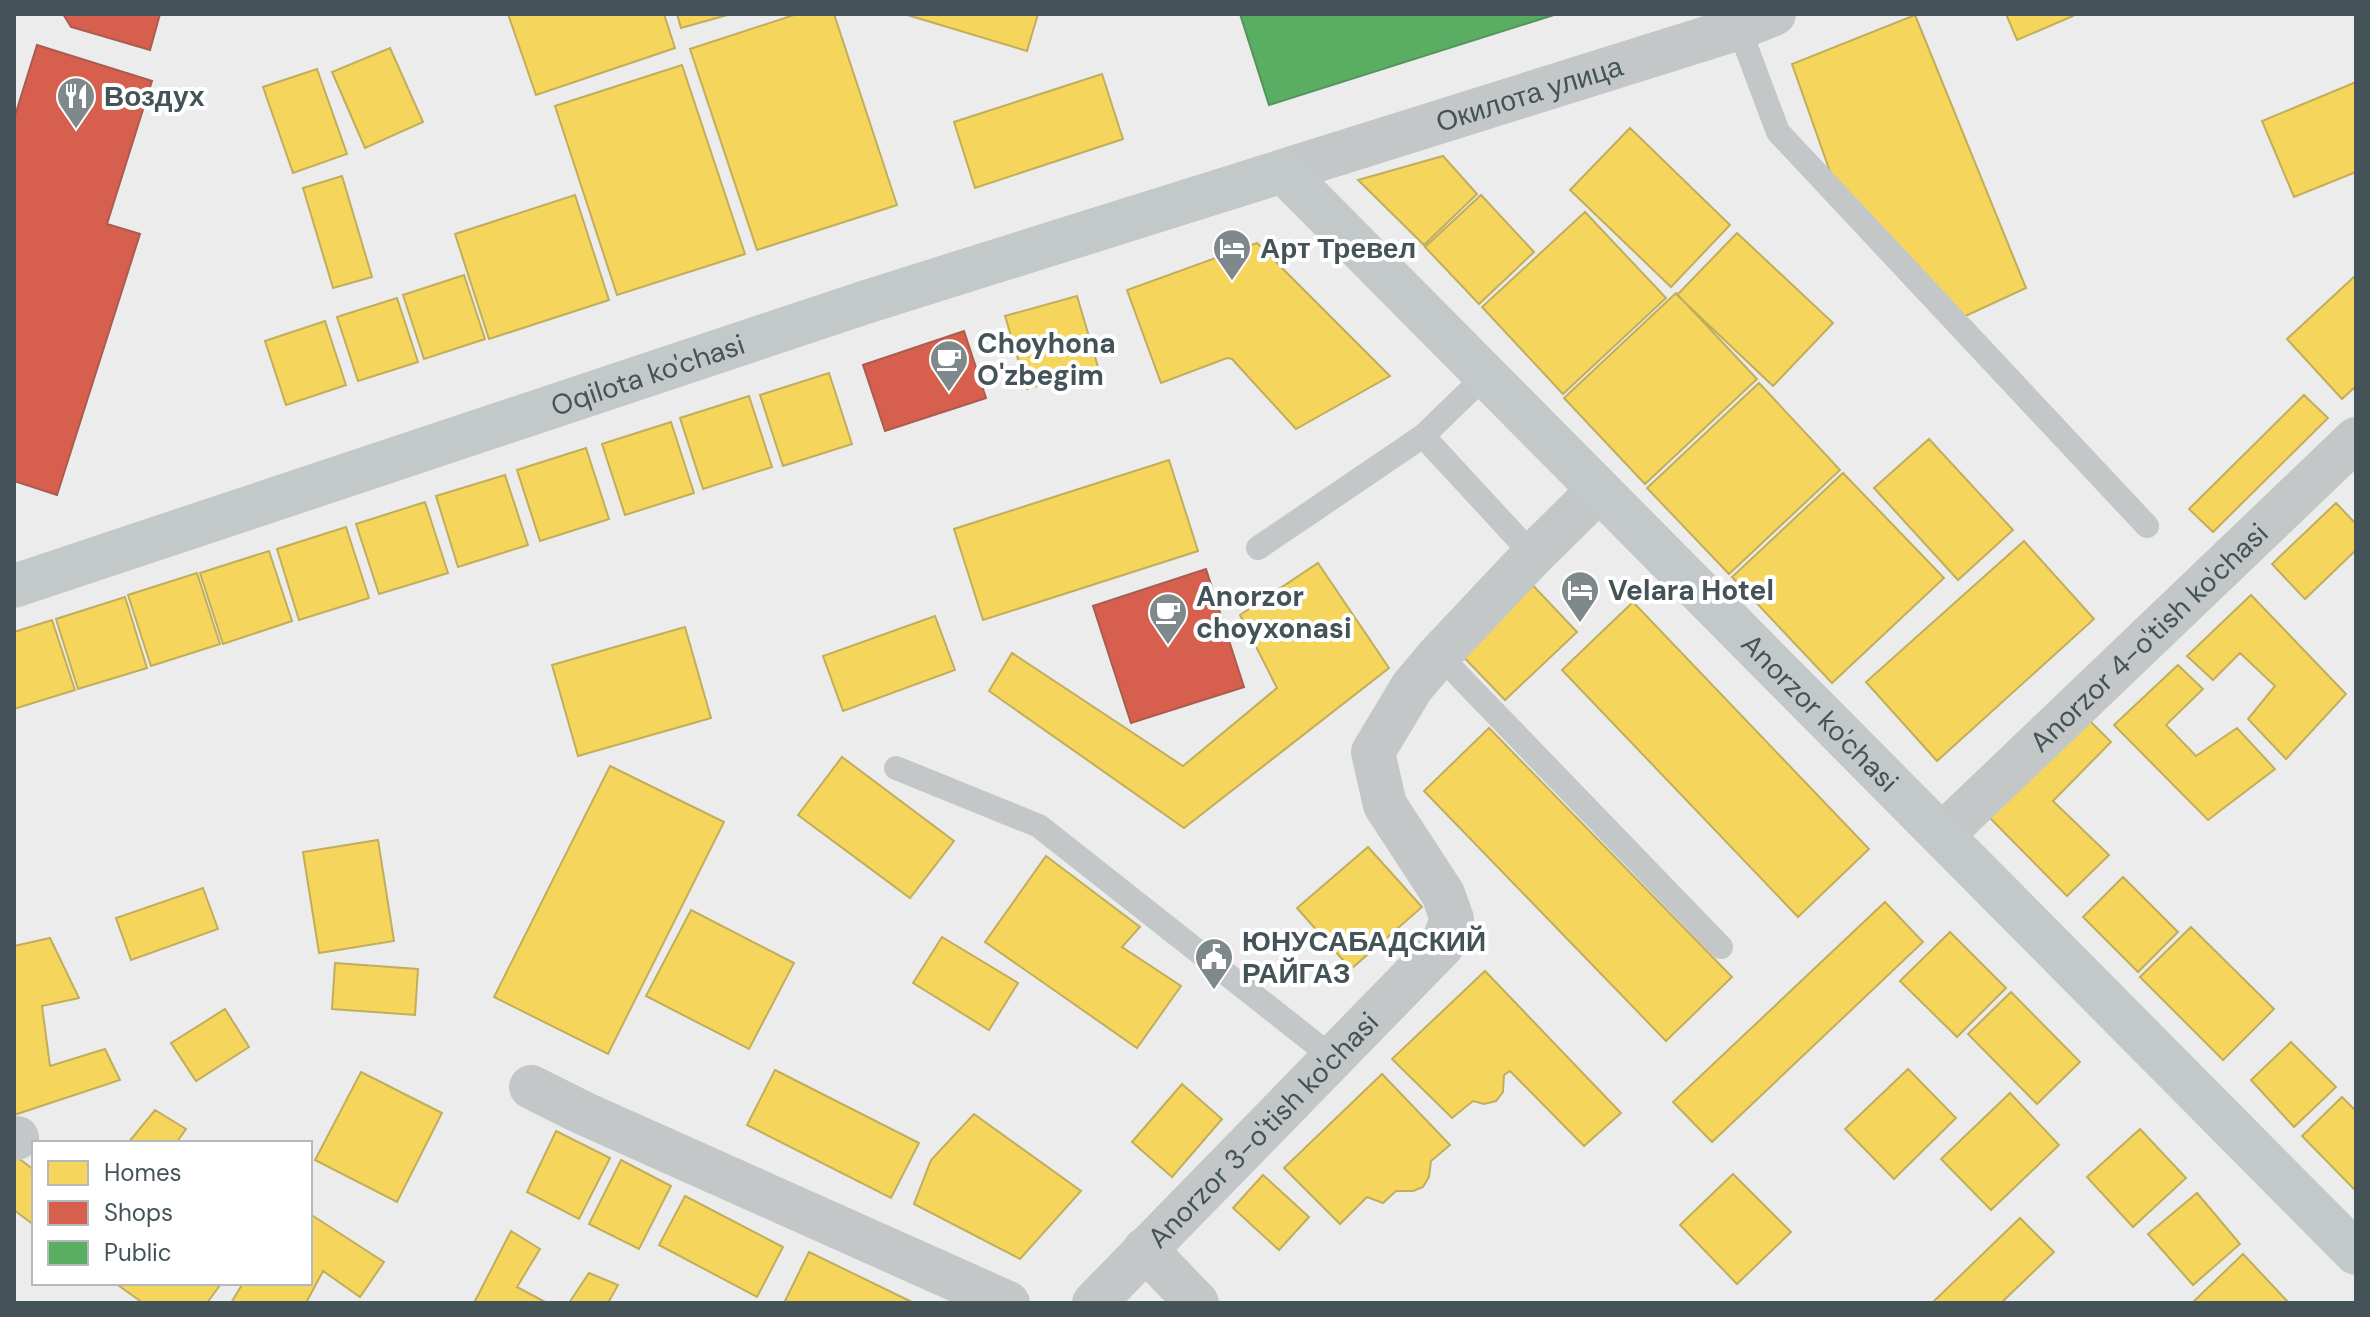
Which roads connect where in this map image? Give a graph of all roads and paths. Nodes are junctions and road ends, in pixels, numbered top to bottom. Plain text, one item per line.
1 (1756, 21) edge
2 (1283, 171) junction
3 (1485, 376) junction
4 (1423, 436) junction
5 (2356, 439) edge
6 (1598, 491) junction
7 (2147, 526) dead end
8 (1258, 548) dead end
9 (1533, 555) junction
10 (14, 586) edge
11 (1439, 655) junction
12 (896, 768) dead end
13 (1942, 835) junction
14 (1721, 947) dead end
15 (1332, 1057) junction
16 (531, 1087) dead end
17 (1145, 1249) junction
18 (2356, 1253) edge
19 (1008, 1303) edge
20 (1094, 1303) edge
21 (1197, 1303) edge

1 - 2 street, Окилота улица
1 - 7 lane
2 - 3 street, Anorzor ko'chasi
2 - 10 street, Oqilota ko'chasi
3 - 4 lane
3 - 6 street, Anorzor ko'chasi
4 - 8 lane
4 - 9 lane
5 - 13 street, Anorzor 4-o'tish ko'chasi
6 - 9 street, Anorzor 3-o'tish ko'chasi
6 - 13 street, Anorzor ko'chasi
9 - 11 street, Anorzor 3-o'tish ko'chasi
11 - 14 lane
11 - 15 street, Anorzor 3-o'tish ko'chasi
12 - 15 lane
13 - 18 street, Anorzor ko'chasi
15 - 17 street, Anorzor 3-o'tish ko'chasi
16 - 19 street
17 - 20 street, Anorzor 3-o'tish ko'chasi
17 - 21 street

